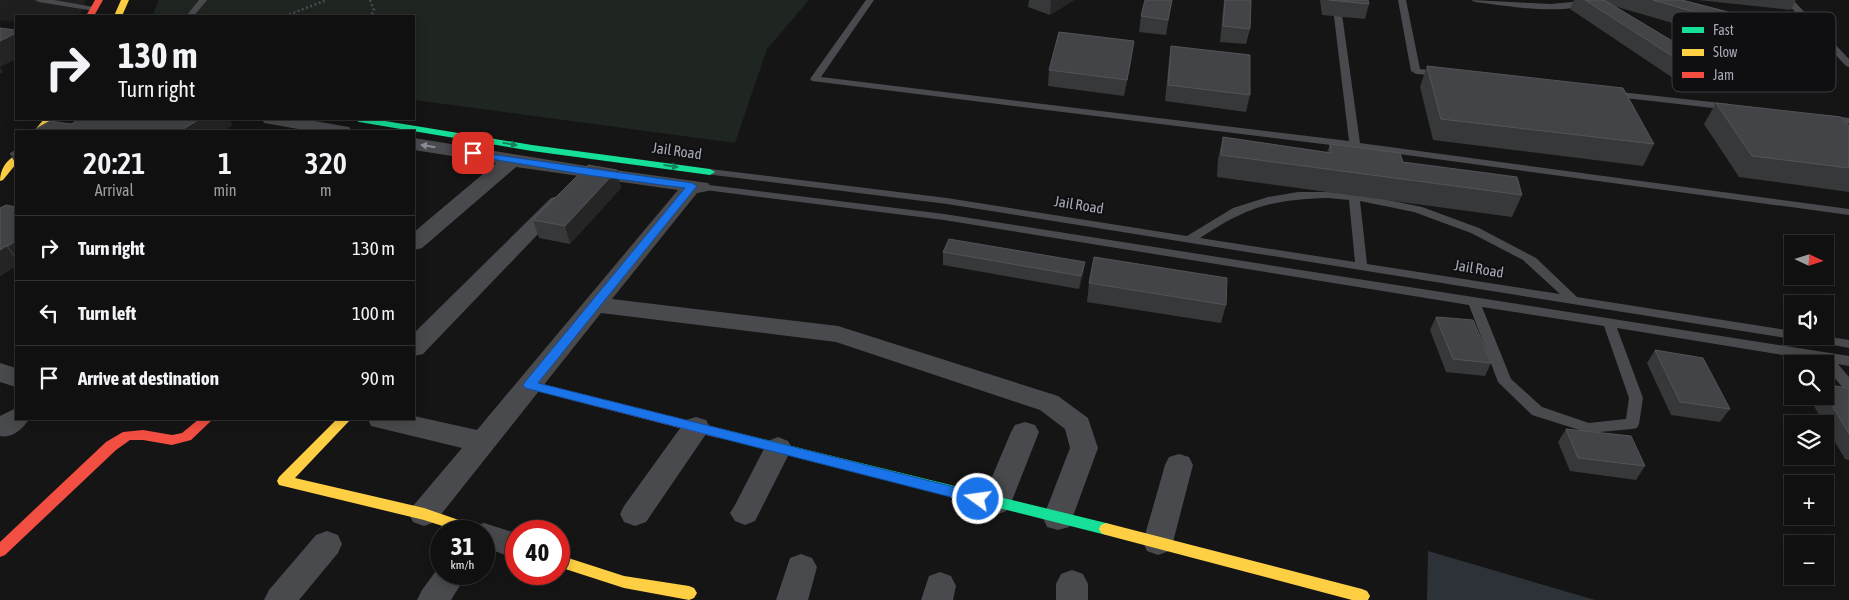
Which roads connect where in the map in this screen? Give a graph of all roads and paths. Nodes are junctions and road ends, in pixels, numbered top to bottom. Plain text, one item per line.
1 (39, 0) edge
2 (125, 0) edge
3 (202, 0) edge
4 (326, 0) edge
5 (370, 0) edge
6 (870, 0) edge
7 (1336, 0) edge
8 (1402, 0) edge
9 (1475, 0) edge
10 (1589, 0) edge
11 (1788, 0) edge
12 (94, 8) edge
13 (1799, 12) edge
14 (118, 15) edge
15 (191, 15) edge
16 (288, 15) edge
17 (372, 15) edge
18 (1836, 50) edge
19 (1849, 64) edge
20 (1455, 76) edge
21 (1603, 93) edge
22 (1741, 108) edge
23 (1820, 117) edge
24 (48, 120) edge
25 (277, 120) edge
26 (365, 120) edge
27 (1849, 121) edge
28 (39, 130) edge
29 (336, 130) edge
30 (415, 144) edge
31 (1350, 147) junction
32 (15, 159) edge
33 (512, 160) junction
34 (587, 172) junction
35 (0, 178) edge
36 (701, 182) junction
37 (1354, 197) junction
38 (1849, 212) edge
39 (1190, 239) junction
40 (415, 242) edge
41 (1361, 266) junction
42 (1573, 300) junction
43 (1474, 302) junction
44 (596, 304) junction
45 (1609, 323) junction
46 (1784, 334) edge
47 (1834, 341) edge
48 (1849, 344) edge
49 (415, 347) edge
50 (1807, 355) edge
51 (1834, 359) edge
52 (1849, 361) edge
53 (1834, 368) edge
54 (529, 385) junction
55 (1849, 386) edge
56 (206, 420) edge
57 (344, 420) edge
58 (385, 420) edge
59 (696, 427) junction
60 (1025, 432) dead end
61 (483, 442) junction
62 (778, 448) junction
63 (1179, 465) dead end
64 (996, 503) junction
65 (745, 513) dead end
66 (424, 514) junction
67 (635, 514) dead end
68 (1058, 518) junction
69 (442, 520) edge
70 (1158, 542) junction
71 (327, 544) dead end
72 (0, 551) edge
73 (570, 565) edge
74 (802, 567) dead end
75 (443, 585) edge
76 (689, 593) dead end
77 (1362, 596) dead end
78 (280, 600) edge
79 (433, 600) edge
80 (792, 600) edge

1 - 12 lane
2 - 14 street
3 - 15 lane
4 - 16 path
5 - 17 path
6 - 31 lane
7 - 31 lane
8 - 20 lane
9 - 10 lane
11 - 13 lane
18 - 19 lane
21 - 22 lane
23 - 27 lane
24 - 28 street
25 - 29 street
26 -> 36 street, Jail Road
33 -> 30 street
31 - 38 lane
32 - 35 street
33 - 34 street
33 - 40 street
34 - 36 street
34 - 49 street
36 - 39 lane, Jail Road
36 - 43 lane
36 - 44 street
37 - 39 lane
37 - 41 lane
37 - 42 lane
39 - 41 lane, Jail Road
41 - 42 lane, Jail Road
42 - 46 lane, Jail Road
43 - 45 lane
43 - 45 lane
44 - 54 street
44 - 68 street
45 - 50 lane
47 - 48 lane
51 - 52 lane
53 - 55 lane
54 - 59 street
54 - 61 street
56 - 72 street
57 - 66 street
58 - 61 street
59 - 62 street
59 - 67 street
60 - 64 street
61 - 66 street
62 - 64 street
62 - 65 street
63 - 70 street
64 - 68 street
66 - 69 street
68 - 70 street
70 - 77 street
71 - 78 street
73 - 76 street
74 - 80 street
75 - 79 street

